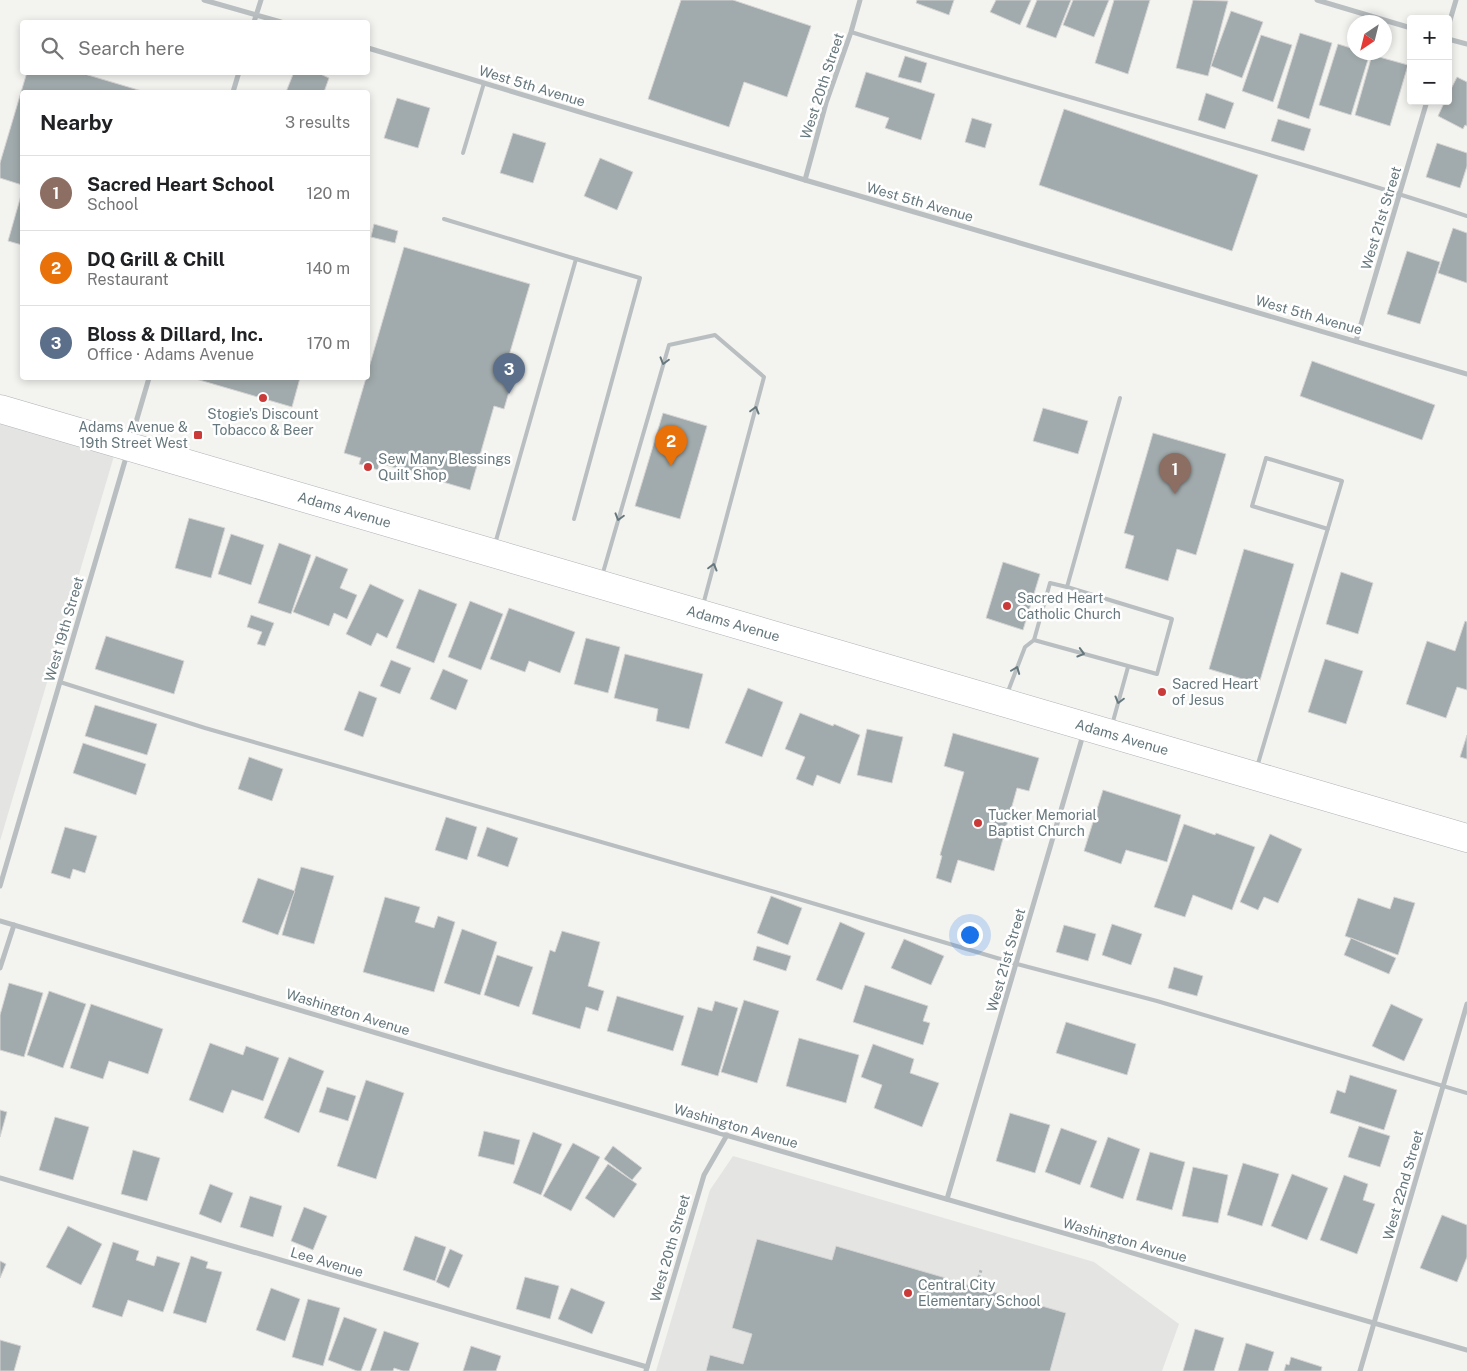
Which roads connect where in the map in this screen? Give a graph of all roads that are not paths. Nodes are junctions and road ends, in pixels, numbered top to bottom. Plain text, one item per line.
1 (204, 0) edge
2 (260, 0) edge
3 (860, 0) edge
4 (1317, 0) edge
5 (1456, 0) edge
6 (256, 15) junction
7 (1452, 15) edge
8 (255, 20) edge
9 (274, 20) edge
10 (1407, 27) edge
11 (851, 32) junction
12 (1452, 40) edge
13 (1467, 44) edge
14 (370, 49) edge
15 (238, 75) edge
16 (484, 83) junction
17 (234, 90) edge
18 (1426, 105) edge
19 (463, 153) dead end
20 (805, 180) junction
21 (1400, 194) junction
22 (1467, 216) edge
23 (444, 218) dead end
24 (576, 259) junction
25 (1356, 341) junction
26 (1467, 374) edge
27 (148, 380) edge
28 (1120, 398) dead end
29 (0, 409) edge
30 (129, 448) junction
31 (574, 519) dead end
32 (1328, 529) junction
33 (492, 554) junction
34 (600, 585) junction
35 (1067, 587) junction
36 (701, 615) junction
37 (1034, 640) junction
38 (1128, 667) junction
39 (60, 682) junction
40 (1004, 703) junction
41 (1098, 730) junction
42 (1254, 776) junction
43 (1467, 838) edge
44 (0, 886) edge
45 (0, 921) edge
46 (14, 925) junction
47 (1017, 964) junction
48 (0, 968) edge
49 (1467, 1004) edge
50 (1444, 1087) junction
51 (1467, 1093) edge
52 (727, 1135) junction
53 (0, 1178) edge
54 (947, 1200) junction
55 (1374, 1323) junction
56 (1467, 1350) edge
57 (646, 1369) edge
58 (1360, 1371) edge

1 - 6 street
2 - 6 street
3 - 11 street, West 20th Street
4 - 10 street
5 - 7 street
6 - 8 street
6 - 9 street
11 - 20 street, West 20th Street
11 - 21 lane
12 - 13 street
14 - 16 street, West 5th Avenue
15 - 17 street
16 - 19 lane
16 - 20 street, West 5th Avenue
18 - 21 street, West 21st Street
20 - 25 street, West 5th Avenue
21 - 22 lane
21 - 25 street, West 21st Street
23 - 24 lane
24 - 31 lane
24 - 33 lane
25 - 26 street, West 5th Avenue
27 - 30 street, West 19th Street
28 - 35 lane
29 - 30 main road, Adams Avenue
30 - 33 main road, Adams Avenue
30 - 39 street, West 19th Street
32 - 32 lane
32 - 42 lane
33 - 34 main road, Adams Avenue
34 - 36 main road, Adams Avenue
36 -> 34 lane
35 - 37 lane
35 - 38 lane
36 - 40 main road, Adams Avenue
37 -> 38 lane
40 -> 37 lane
38 -> 41 lane
39 - 44 street, West 19th Street
39 - 47 lane
40 - 41 main road, Adams Avenue
41 - 42 main road, Adams Avenue
41 - 47 street, West 21st Street
42 - 43 main road, Adams Avenue
45 - 46 street, Washington Avenue
46 - 48 street
46 - 52 street, Washington Avenue
47 - 50 lane
47 - 54 street, West 21st Street
49 - 50 street, West 22nd Street
50 - 51 lane
50 - 55 street, West 22nd Street
52 - 54 street, Washington Avenue
52 - 57 street, West 20th Street
53 - 57 street, Lee Avenue
54 - 55 street, Washington Avenue
55 - 56 street, Washington Avenue
55 - 58 street, West 22nd Street

